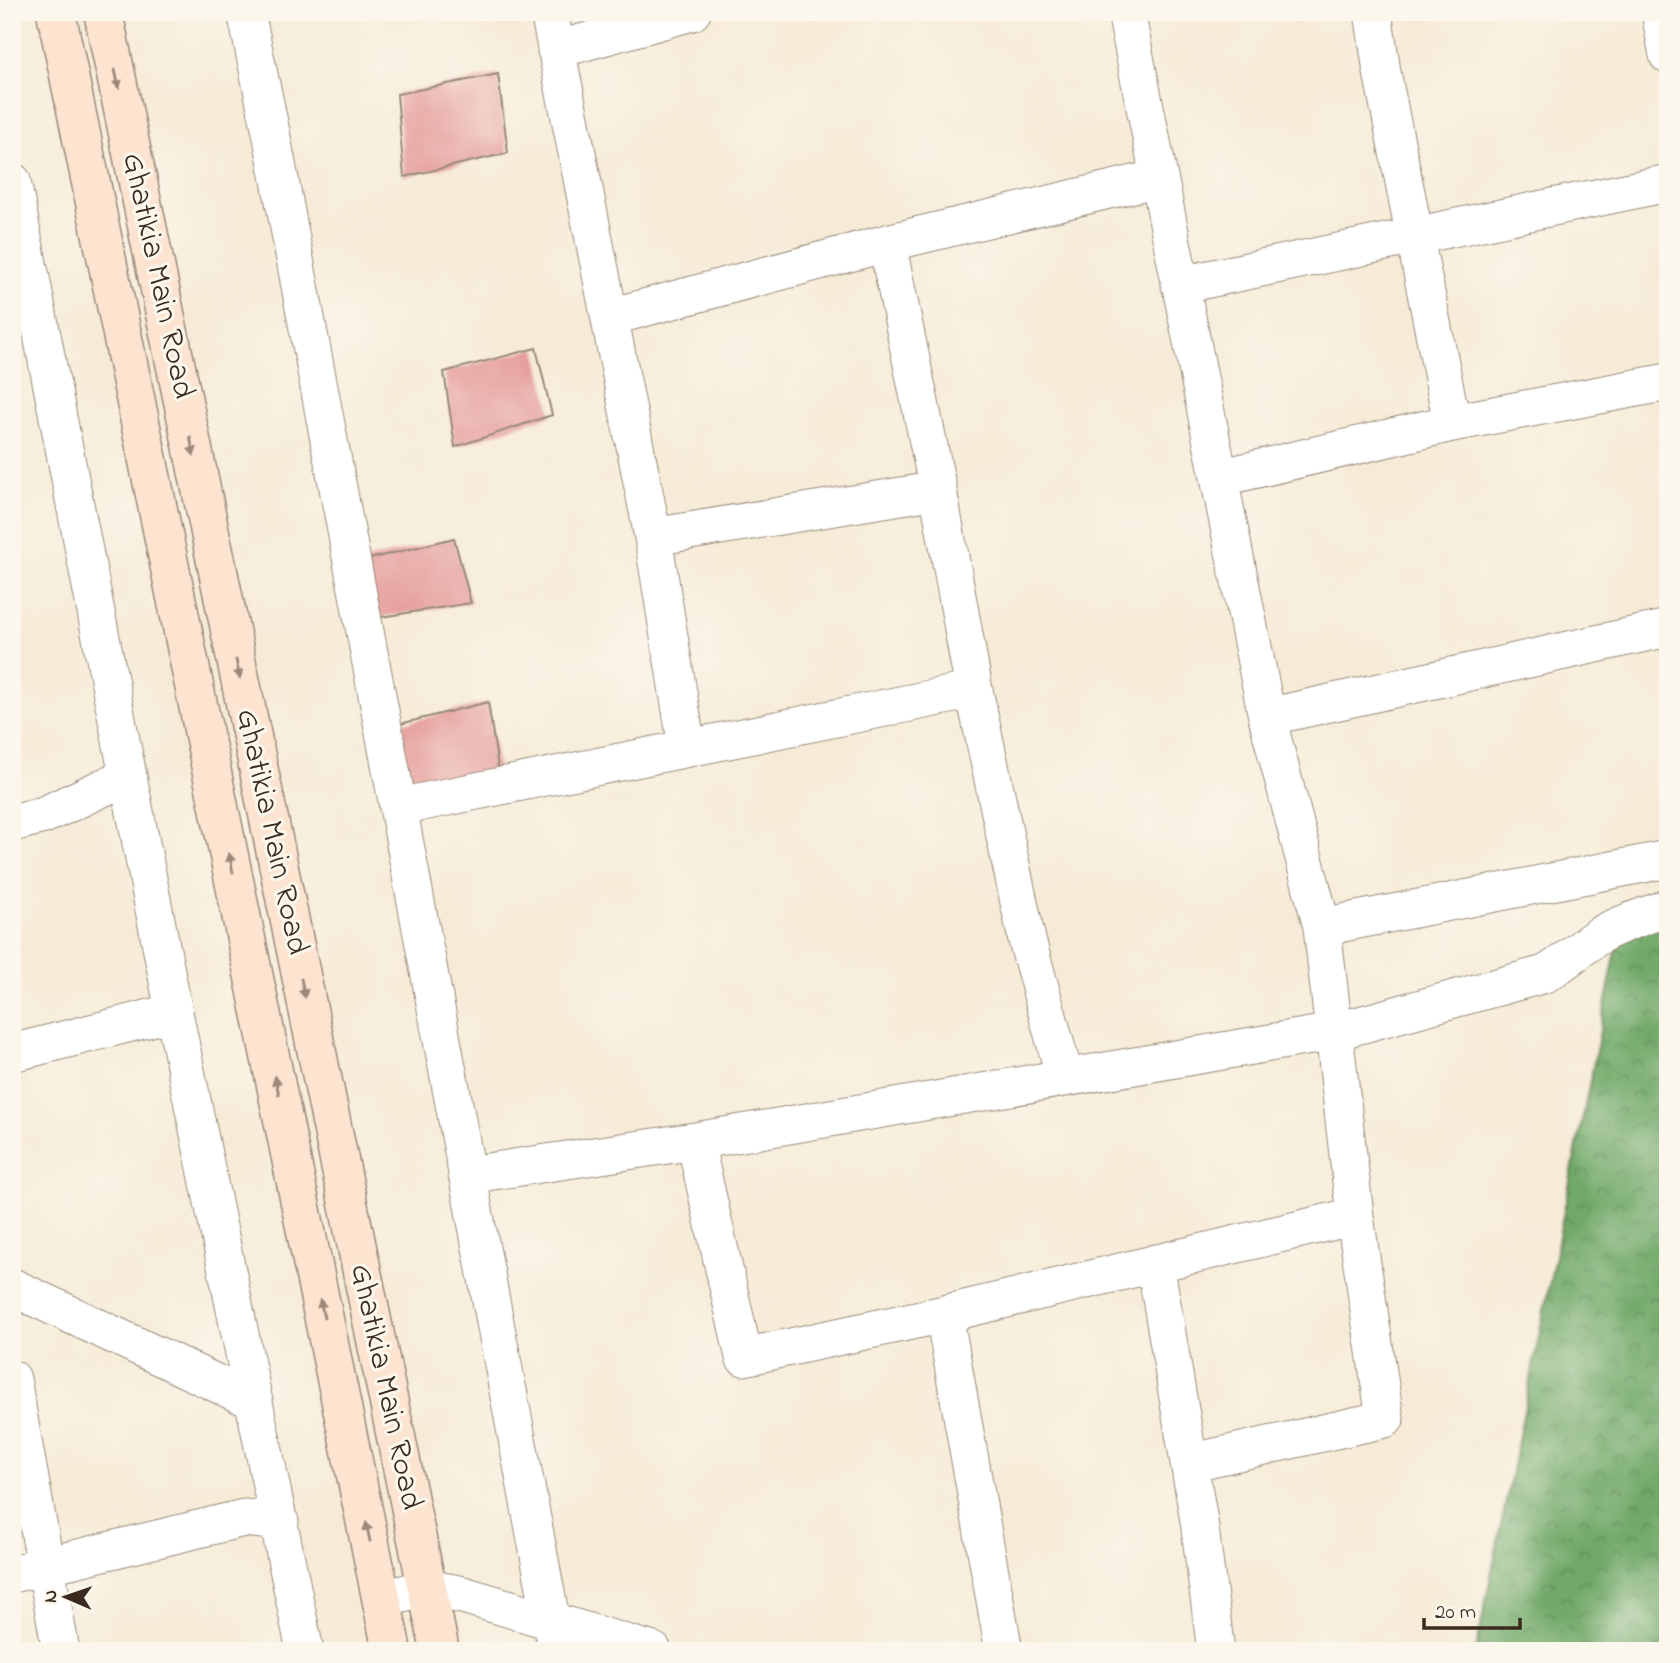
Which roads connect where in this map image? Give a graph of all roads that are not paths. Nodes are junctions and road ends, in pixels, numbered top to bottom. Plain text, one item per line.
1 (56, 12) edge
2 (103, 12) edge
3 (246, 12) edge
4 (549, 12) edge
5 (692, 12) edge
6 (1126, 12) edge
7 (1373, 12) edge
8 (556, 50) junction
9 (1159, 178) junction
10 (12, 181) edge
11 (1668, 183) edge
12 (1414, 236) junction
13 (887, 243) junction
14 (1180, 285) junction
15 (610, 317) junction
16 (1668, 382) edge
17 (1452, 423) junction
18 (1219, 478) junction
19 (938, 490) junction
20 (653, 537) junction
21 (1668, 628) edge
22 (974, 690) junction
23 (1267, 717) junction
24 (687, 748) junction
25 (128, 776) junction
26 (398, 807) junction
27 (12, 823) edge
28 (1668, 859) edge
29 (1668, 908) edge
30 (1322, 926) junction
31 (174, 1013) junction
32 (1334, 1032) junction
33 (12, 1054) edge
34 (1065, 1077) junction
35 (695, 1140) junction
36 (467, 1175) junction
37 (1355, 1216) junction
38 (1155, 1263) junction
39 (12, 1287) edge
40 (944, 1314) junction
41 (12, 1379) edge
42 (254, 1401) junction
43 (1189, 1464) junction
44 (280, 1522) junction
45 (29, 1570) edge
46 (427, 1588) junction
47 (382, 1599) junction
48 (553, 1636) edge
49 (61, 1651) edge
50 (305, 1651) edge
51 (392, 1651) edge
52 (440, 1651) edge
53 (653, 1651) edge
54 (1004, 1651) edge
55 (1216, 1651) edge

47 -> 1 street, Ghatikia Main Road
2 -> 46 street, Ghatikia Main Road
3 - 26 street
4 - 8 street
5 - 8 street
6 - 9 street
7 - 12 street
8 - 15 street
9 - 13 street
9 - 14 street
10 - 25 street
11 - 12 street
12 - 14 street
12 - 17 street
13 - 15 street
13 - 19 street
14 - 18 street
15 - 20 street
16 - 17 street
17 - 18 street
18 - 23 street
19 - 20 street
19 - 22 street
20 - 24 street
21 - 23 street
22 - 24 street
22 - 34 street
23 - 30 street
24 - 26 street
25 - 27 street
25 - 31 street
26 - 36 street
28 - 30 street
29 - 32 street
30 - 32 street
31 - 33 street
31 - 42 street
32 - 34 street
32 - 37 street
34 - 35 street
35 - 36 street
35 - 40 street
36 - 48 street
37 - 38 street
37 - 43 street
38 - 40 street
38 - 43 street
39 - 42 street
40 - 54 street
41 - 45 street
42 - 44 street
43 - 55 street
44 - 45 street
44 - 50 street
45 - 49 street
46 - 47 street
46 - 48 street
46 - 52 street, Ghatikia Main Road
47 - 51 street, Ghatikia Main Road
48 - 53 street

